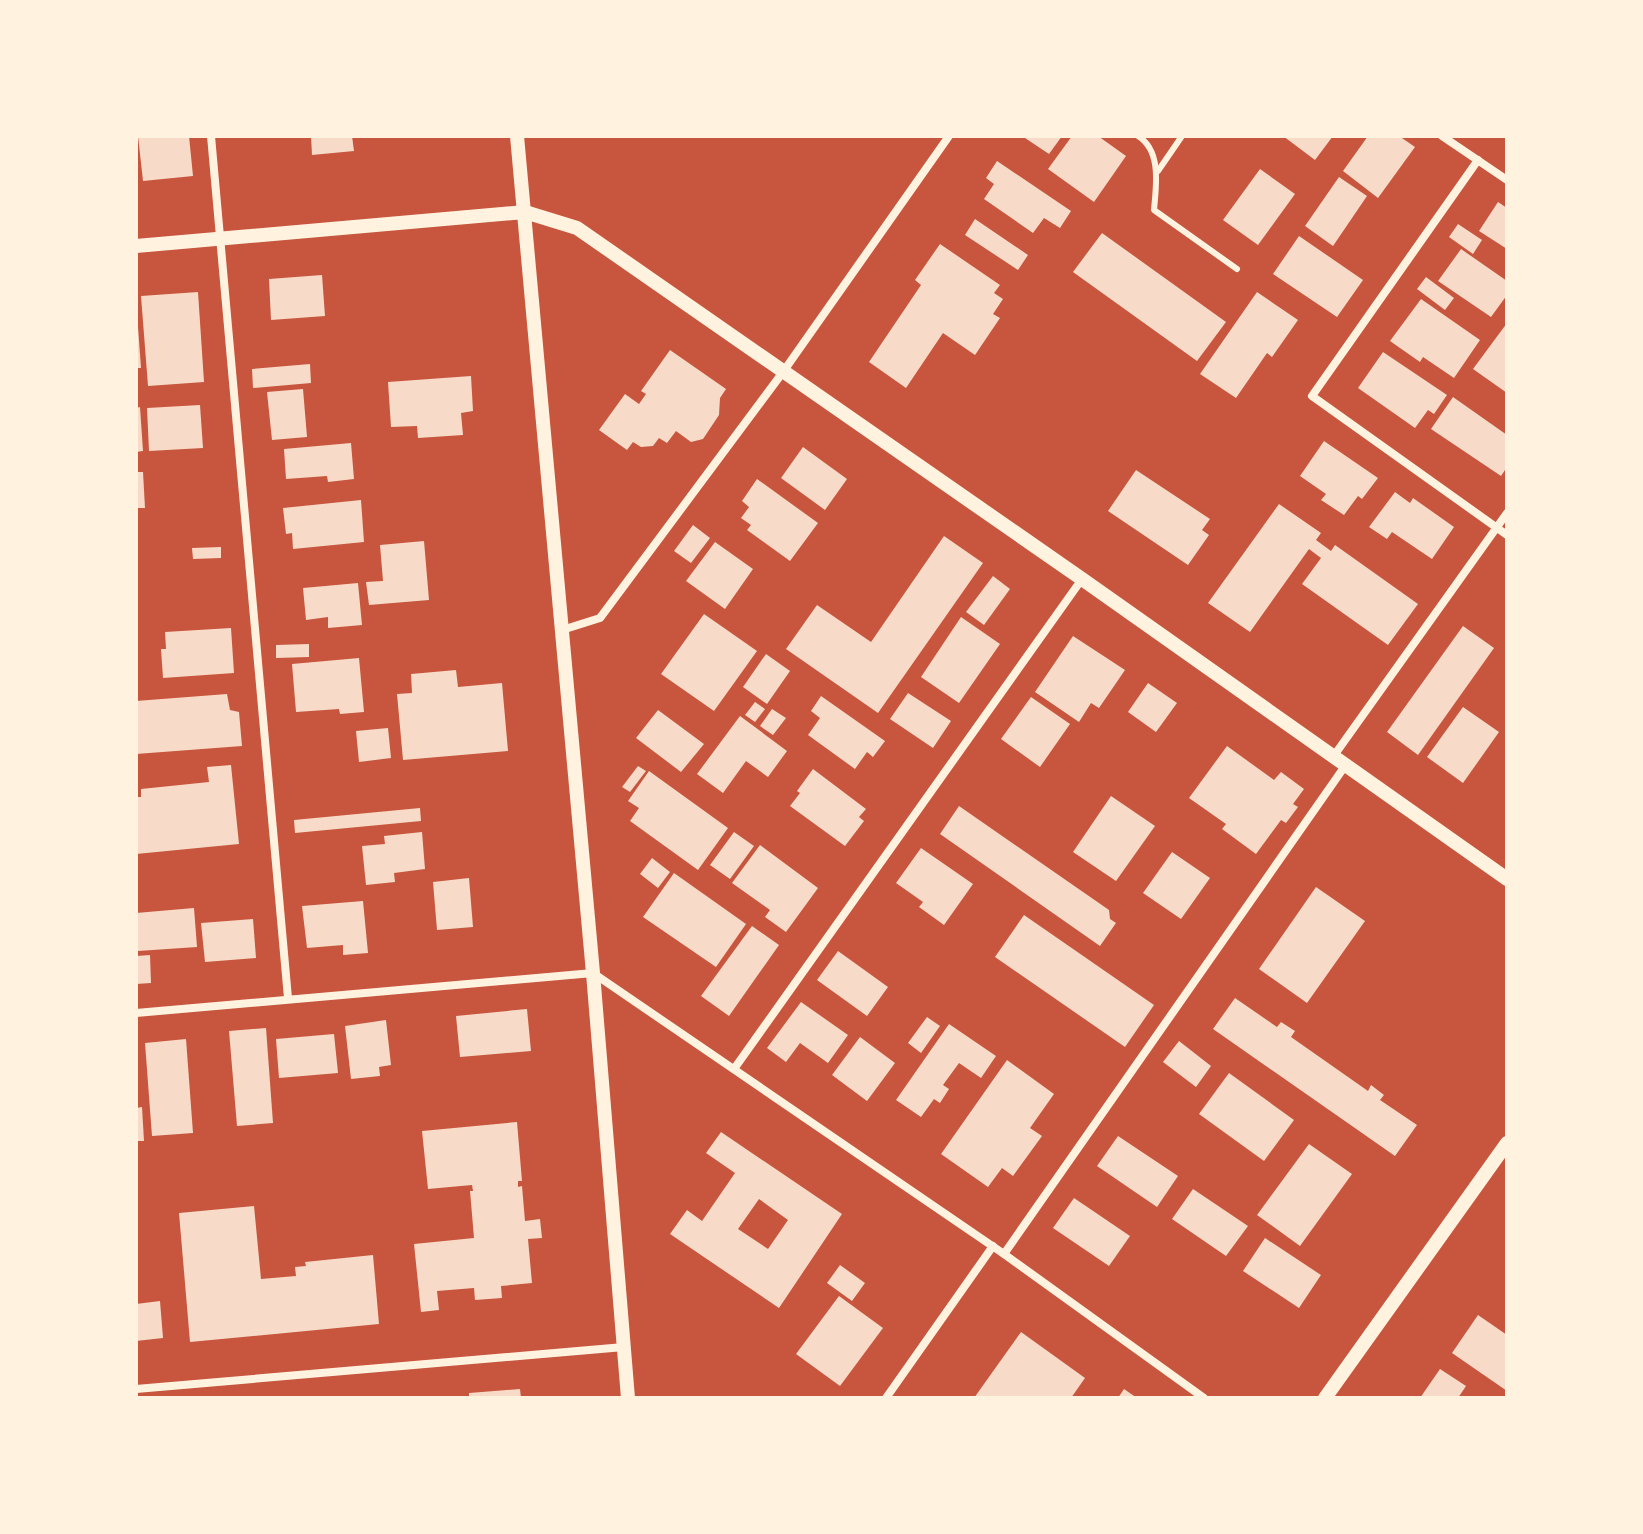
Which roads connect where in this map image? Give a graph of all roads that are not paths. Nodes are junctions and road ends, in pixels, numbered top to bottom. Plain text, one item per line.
1 (211, 136) edge
2 (517, 136) edge
3 (949, 136) edge
4 (1138, 136) edge
5 (1182, 136) edge
6 (1442, 136) edge
7 (1478, 160) junction
8 (1158, 171) junction
9 (1507, 180) edge
10 (525, 212) junction
11 (220, 238) junction
12 (136, 246) edge
13 (1237, 269) dead end
14 (783, 372) junction
15 (1507, 513) edge
16 (1497, 528) junction
17 (1507, 535) edge
18 (1082, 579) junction
19 (562, 630) junction
20 (1333, 757) junction
21 (1345, 766) junction
22 (1507, 879) edge
23 (593, 973) junction
24 (288, 998) junction
25 (136, 1013) edge
26 (734, 1069) junction
27 (1507, 1143) edge
28 (993, 1246) junction
29 (1004, 1254) junction
30 (624, 1347) junction
31 (136, 1389) edge
32 (628, 1398) edge
33 (886, 1398) edge
34 (1204, 1398) edge
35 (1325, 1398) edge

1 - 11 street
2 - 10 street
3 - 14 street
4 - 8 lane
5 - 8 lane
6 - 7 street
7 - 9 street
7 - 16 street
8 - 13 lane
10 - 11 street
10 - 14 street
10 - 19 street
11 - 12 street
11 - 24 street
14 - 18 street
14 - 19 street
15 - 16 street
16 - 17 street
16 - 20 street
18 - 20 street
18 - 26 street
19 - 23 street
20 - 21 street
21 - 22 street
21 - 29 street
23 - 24 street
23 - 26 street
23 - 30 street
24 - 25 street
26 - 28 street
27 - 35 street
28 - 29 street
28 - 33 street
29 - 34 street
30 - 31 street
30 - 32 street

